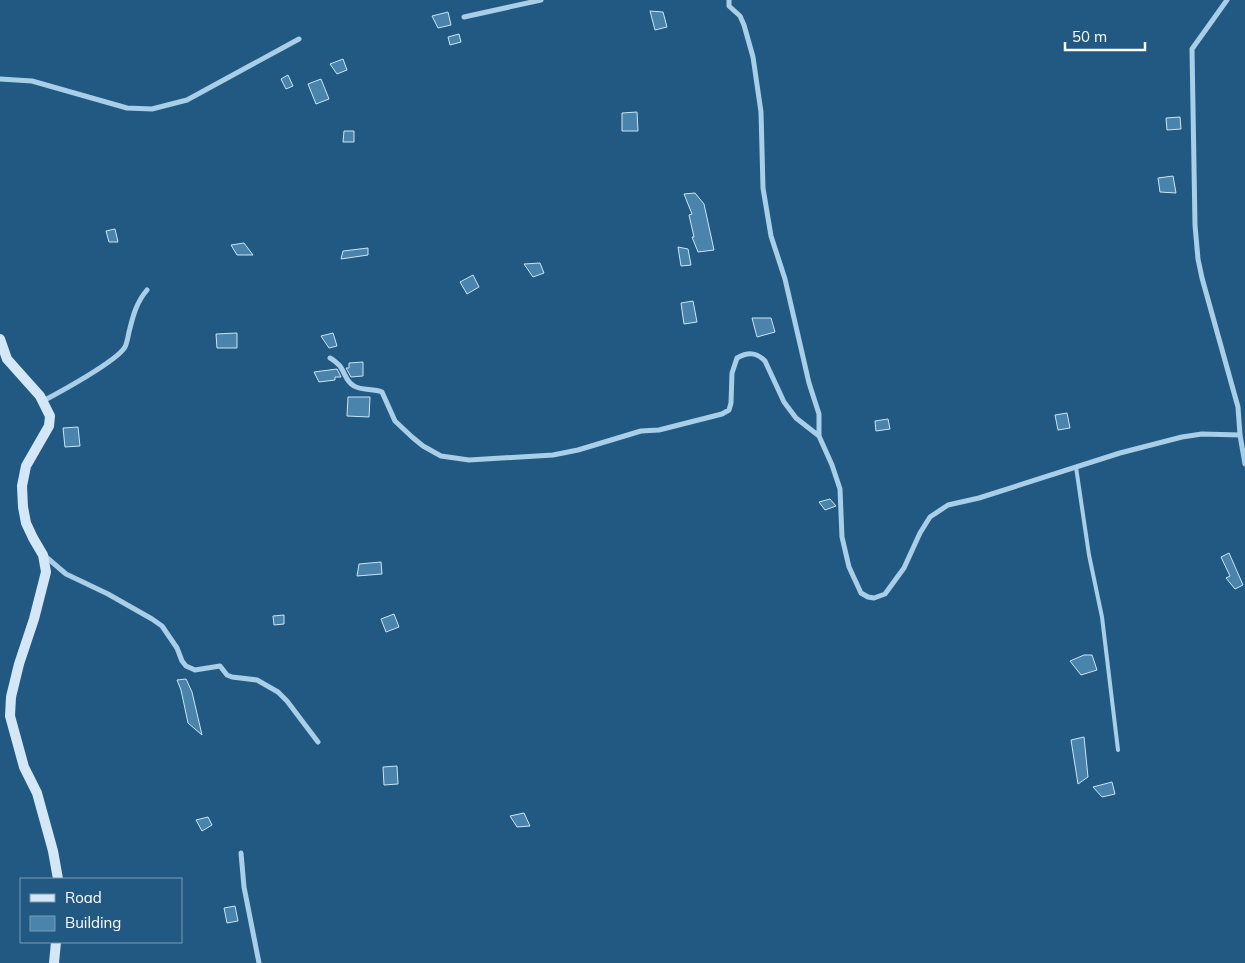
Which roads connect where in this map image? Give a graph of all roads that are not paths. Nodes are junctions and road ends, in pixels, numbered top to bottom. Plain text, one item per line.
1 (541, 0) edge
2 (728, 0) edge
3 (1227, 0) edge
4 (464, 17) dead end
5 (299, 39) dead end
6 (0, 79) edge
7 (147, 290) dead end
8 (0, 339) edge
9 (330, 358) dead end
10 (43, 401) junction
11 (1240, 435) junction
12 (819, 436) junction
13 (1245, 464) edge
14 (1076, 467) junction
15 (43, 555) junction
16 (318, 742) dead end
17 (1118, 750) dead end
18 (242, 853) dead end
19 (58, 878) edge
20 (56, 943) edge
21 (54, 963) edge
22 (259, 963) edge

1 - 4 street
2 - 12 street
3 - 11 street
5 - 6 street
7 - 10 street
8 - 10 street
9 - 12 street
10 - 15 street
11 - 13 street
11 - 14 street
12 - 14 street
14 - 17 lane
15 - 16 street
15 - 19 street
18 - 22 street
20 - 21 street

